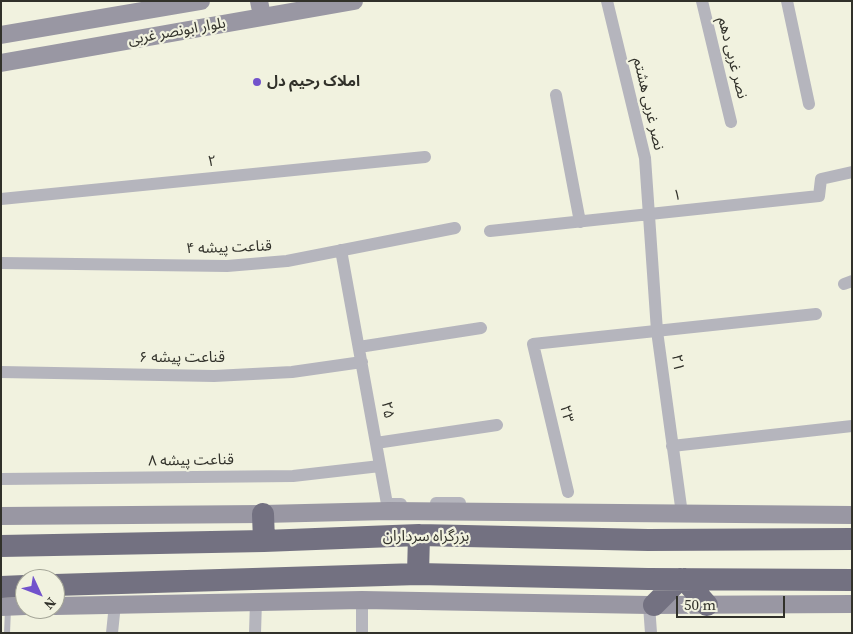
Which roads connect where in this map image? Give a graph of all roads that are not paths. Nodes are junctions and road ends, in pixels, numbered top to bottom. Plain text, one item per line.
1 (201, 1) edge
2 (354, 1) edge
3 (607, 1) edge
4 (702, 1) edge
5 (787, 1) edge
6 (261, 9) edge
7 (1, 35) edge
8 (1, 63) edge
9 (556, 95) dead end
10 (809, 104) dead end
11 (731, 122) dead end
12 (425, 157) dead end
13 (852, 172) edge
14 (1, 199) edge
15 (648, 215) junction
16 (580, 222) junction
17 (455, 228) dead end
18 (490, 231) dead end
19 (341, 250) junction
20 (1, 263) edge
21 (816, 314) dead end
22 (480, 328) dead end
23 (657, 331) junction
24 (359, 347) junction
25 (362, 362) junction
26 (1, 372) edge
27 (497, 425) dead end
28 (852, 426) edge
29 (376, 443) junction
30 (672, 446) junction
31 (380, 466) junction
32 (1, 479) edge
33 (568, 492) dead end
34 (460, 503) dead end
35 (262, 514) junction
36 (682, 514) junction
37 (852, 515) edge
38 (1, 516) edge
39 (419, 535) junction
40 (852, 538) edge
41 (264, 541) junction
42 (1, 546) edge
43 (418, 574) junction
44 (682, 579) junction
45 (852, 580) edge
46 (65, 585) edge
47 (362, 600) junction
48 (256, 601) junction
49 (9, 602) edge
50 (115, 604) junction
51 (852, 604) edge
52 (652, 605) junction
53 (707, 605) junction
54 (65, 606) edge
55 (7, 633) edge
56 (112, 633) edge
57 (256, 633) edge
58 (362, 633) edge
59 (651, 633) edge

1 - 7 main road, بلوار ابونصر غربی
2 - 6 main road, بلوار ابونصر غربی
3 - 15 street, نصر غربی هشتم
4 - 11 street, نصر غربی دهم
5 - 10 street
6 - 8 main road, بلوار ابونصر غربی
9 - 16 street
12 - 14 street, ۲
13 - 15 street, ۱
15 - 16 street, ۱
15 - 23 street, ۲۱
16 - 18 street, ۱
17 - 19 street, قناعت پیشه ۴
19 - 20 street, قناعت پیشه ۴
19 - 24 street, ۲۵
21 - 23 street
22 - 24 street
23 - 30 street, ۲۱
23 - 33 street, ۲۳
24 - 25 street, ۲۵
25 - 26 street, قناعت پیشه ۶
25 - 29 street, ۲۵
27 - 29 street
28 - 30 street
29 - 31 street, ۲۵
30 - 36 street, ۲۱
31 - 32 street, قناعت پیشه ۸
31 - 34 street, ۲۵
35 - 36 main road
35 - 38 main road
35 - 41 highway
36 - 37 main road
39 - 40 highway, بزرگراه سرداران
39 - 41 highway, بزرگراه سرداران
39 - 43 highway
41 - 42 highway, بزرگراه سرداران
43 - 44 highway
43 - 46 highway
44 - 45 highway
44 - 52 highway
44 - 53 highway
47 - 48 main road
47 - 52 main road
47 - 58 street
48 - 50 main road
48 - 57 street
49 - 55 lane
50 - 54 main road
50 - 56 street
51 - 53 main road
52 - 53 main road
52 - 59 street

